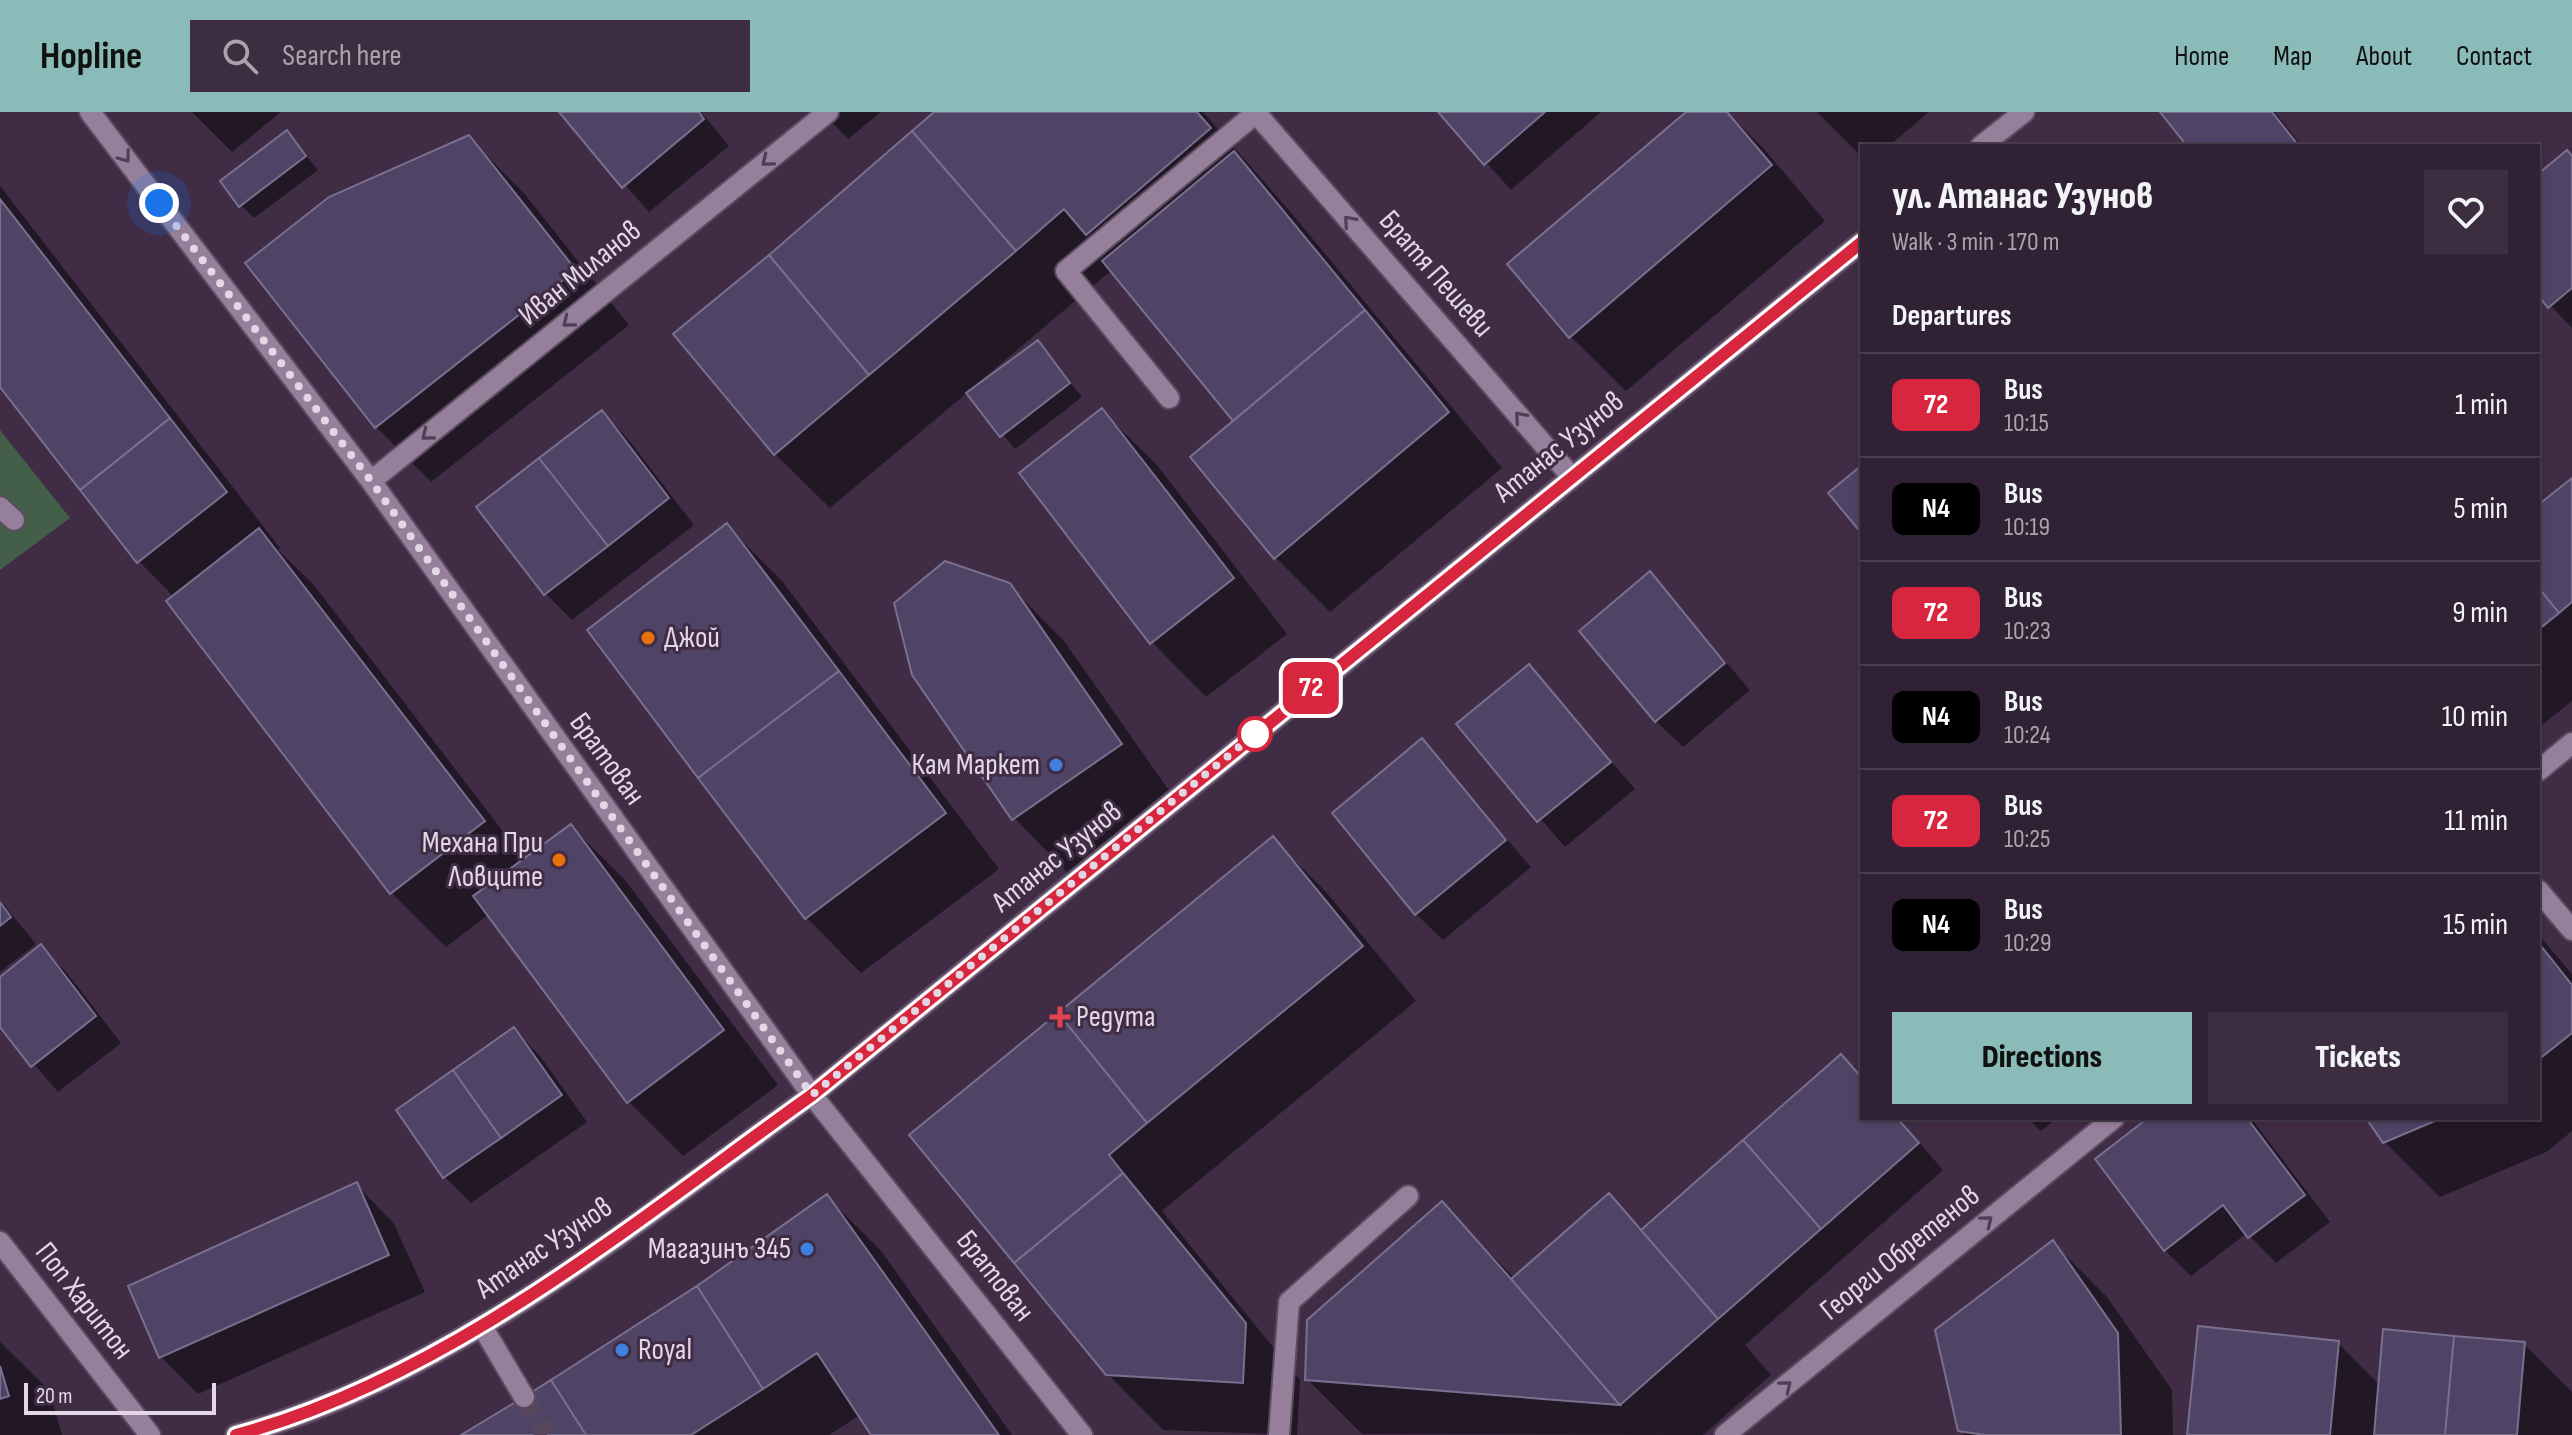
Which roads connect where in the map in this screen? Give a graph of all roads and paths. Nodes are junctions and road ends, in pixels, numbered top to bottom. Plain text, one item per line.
1 (90, 112) edge
2 (828, 112) edge
3 (2024, 112) edge
4 (1255, 113) edge
5 (1984, 144) edge
6 (1860, 244) edge
7 (1169, 398) dead end
8 (1571, 476) junction
9 (371, 481) junction
10 (2572, 743) edge
11 (2540, 769) edge
12 (2540, 892) edge
13 (2572, 930) edge
14 (812, 1095) junction
15 (2112, 1120) edge
16 (1408, 1196) dead end
17 (0, 1242) edge
18 (482, 1326) junction
19 (524, 1397) tunnel mouth
20 (274, 1430) edge
21 (150, 1435) edge
22 (236, 1435) edge
23 (1082, 1435) edge
24 (1279, 1435) edge
25 (1725, 1435) edge

1 -> 9 street, Братован
2 -> 9 street, Иван Миланов
3 - 5 street
4 - 7 street
8 -> 4 street, Братя Пешеви
6 - 8 street, Атанас Узунов
8 - 14 street, Атанас Узунов
9 - 14 street, Братован
10 - 11 street
12 - 13 street
14 - 18 street, Атанас Узунов
14 - 23 street, Братован
25 -> 15 street, Георги Обретенов
16 - 24 street
17 - 21 street, Поп Харитон
18 - 19 street
18 - 20 street, Атанас Узунов
20 - 22 street, Атанас Узунов

